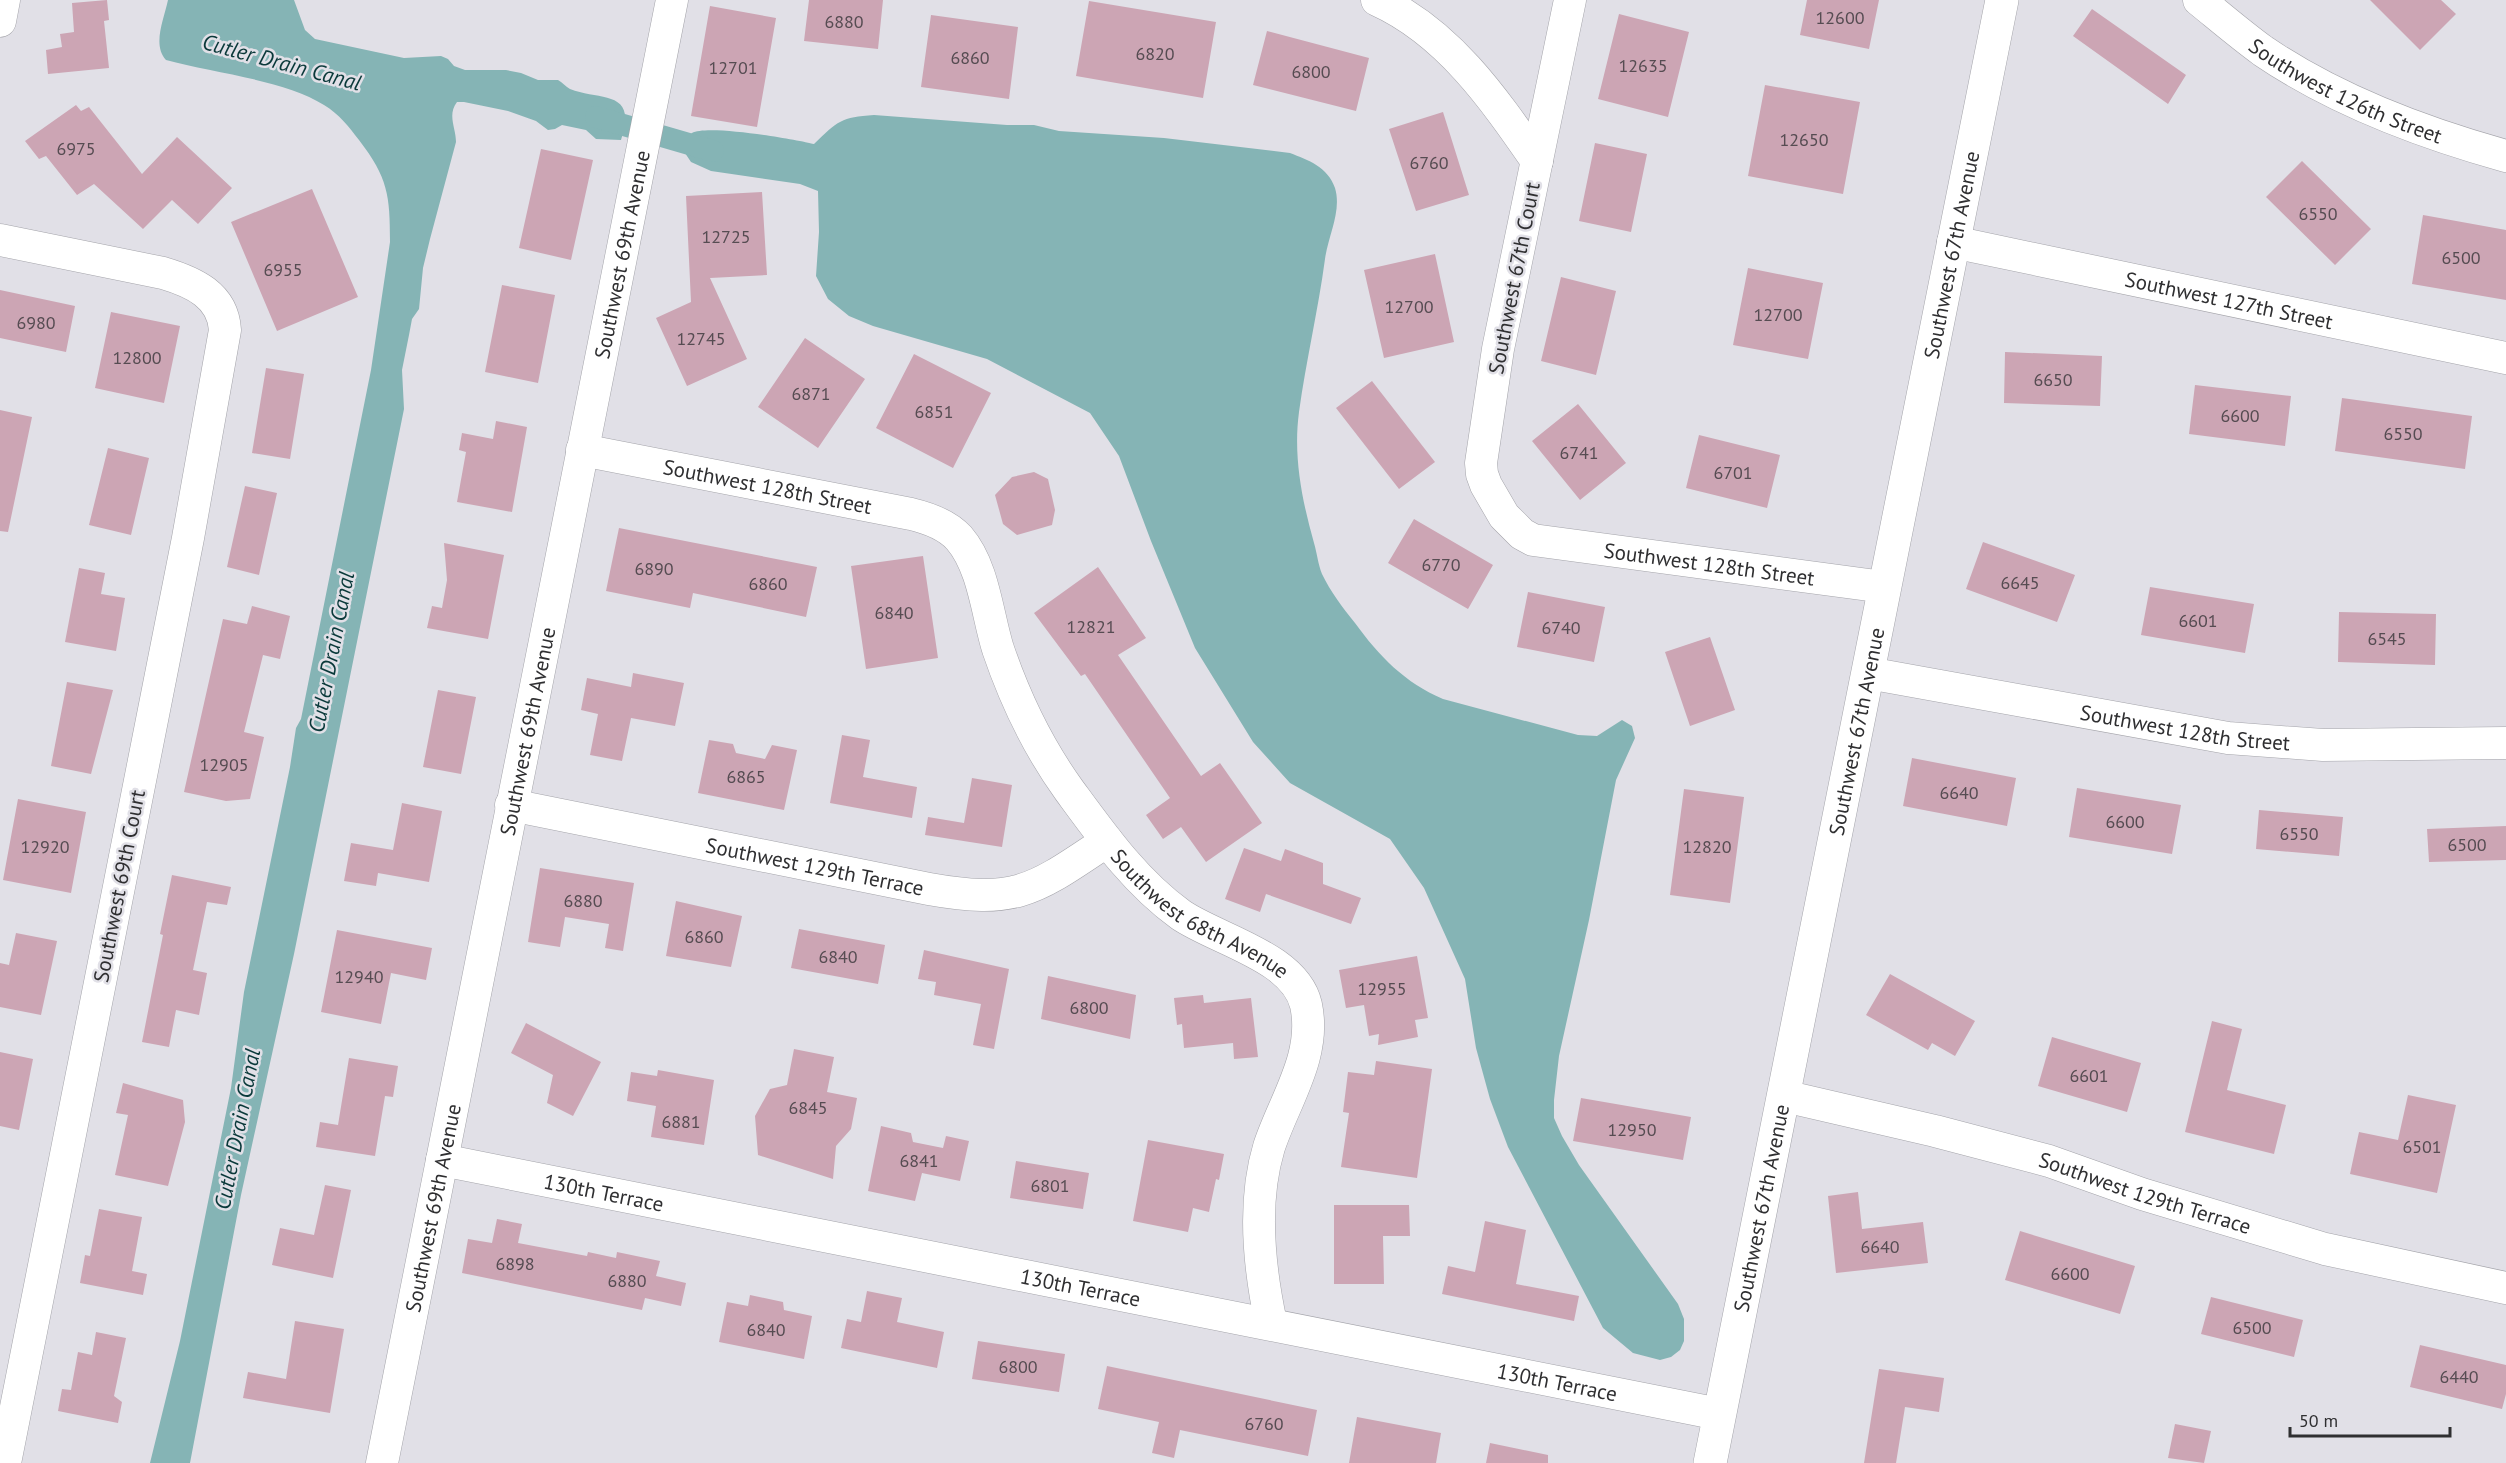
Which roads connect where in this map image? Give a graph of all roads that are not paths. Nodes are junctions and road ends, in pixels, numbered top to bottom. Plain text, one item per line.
1 (4, 0) edge
2 (672, 0) edge
3 (1377, 0) edge
4 (1570, 0) edge
5 (2002, 0) edge
6 (2199, 0) edge
7 (0, 21) edge
8 (2506, 156) edge
9 (1537, 161) junction
10 (0, 240) edge
11 (1953, 242) junction
12 (2506, 358) edge
13 (582, 450) junction
14 (951, 531) joint
15 (1533, 540) joint
16 (1884, 587) junction
17 (1868, 673) junction
18 (2506, 743) edge
19 (511, 805) junction
20 (1107, 842) junction
21 (1784, 1096) junction
22 (442, 1160) junction
23 (2506, 1288) edge
24 (1271, 1323) junction
25 (1719, 1414) junction
26 (5, 1463) edge
27 (382, 1463) edge
28 (1710, 1463) edge

1 - 7 street
2 - 13 street, Southwest 69th Avenue
3 - 9 street
4 - 9 street, Southwest 67th Court
5 - 11 main road, Southwest 67th Avenue
6 - 8 street, Southwest 126th Street
9 - 15 street, Southwest 67th Court
10 - 26 street, Southwest 69th Court
11 - 12 street, Southwest 127th Street
11 - 16 main road, Southwest 67th Avenue
13 - 14 street, Southwest 128th Street
13 - 19 street, Southwest 69th Avenue
14 - 20 street, Southwest 68th Avenue
15 - 16 street, Southwest 128th Street
16 - 17 main road, Southwest 67th Avenue
17 - 18 street, Southwest 128th Street
17 - 21 main road, Southwest 67th Avenue
19 - 20 street, Southwest 129th Terrace
19 - 22 street, Southwest 69th Avenue
20 - 24 street, Southwest 68th Avenue
21 - 23 street, Southwest 129th Terrace
21 - 25 main road, Southwest 67th Avenue
22 - 24 street, 130th Terrace
22 - 27 street, Southwest 69th Avenue
24 - 25 street, 130th Terrace
25 - 28 main road, Southwest 67th Avenue

